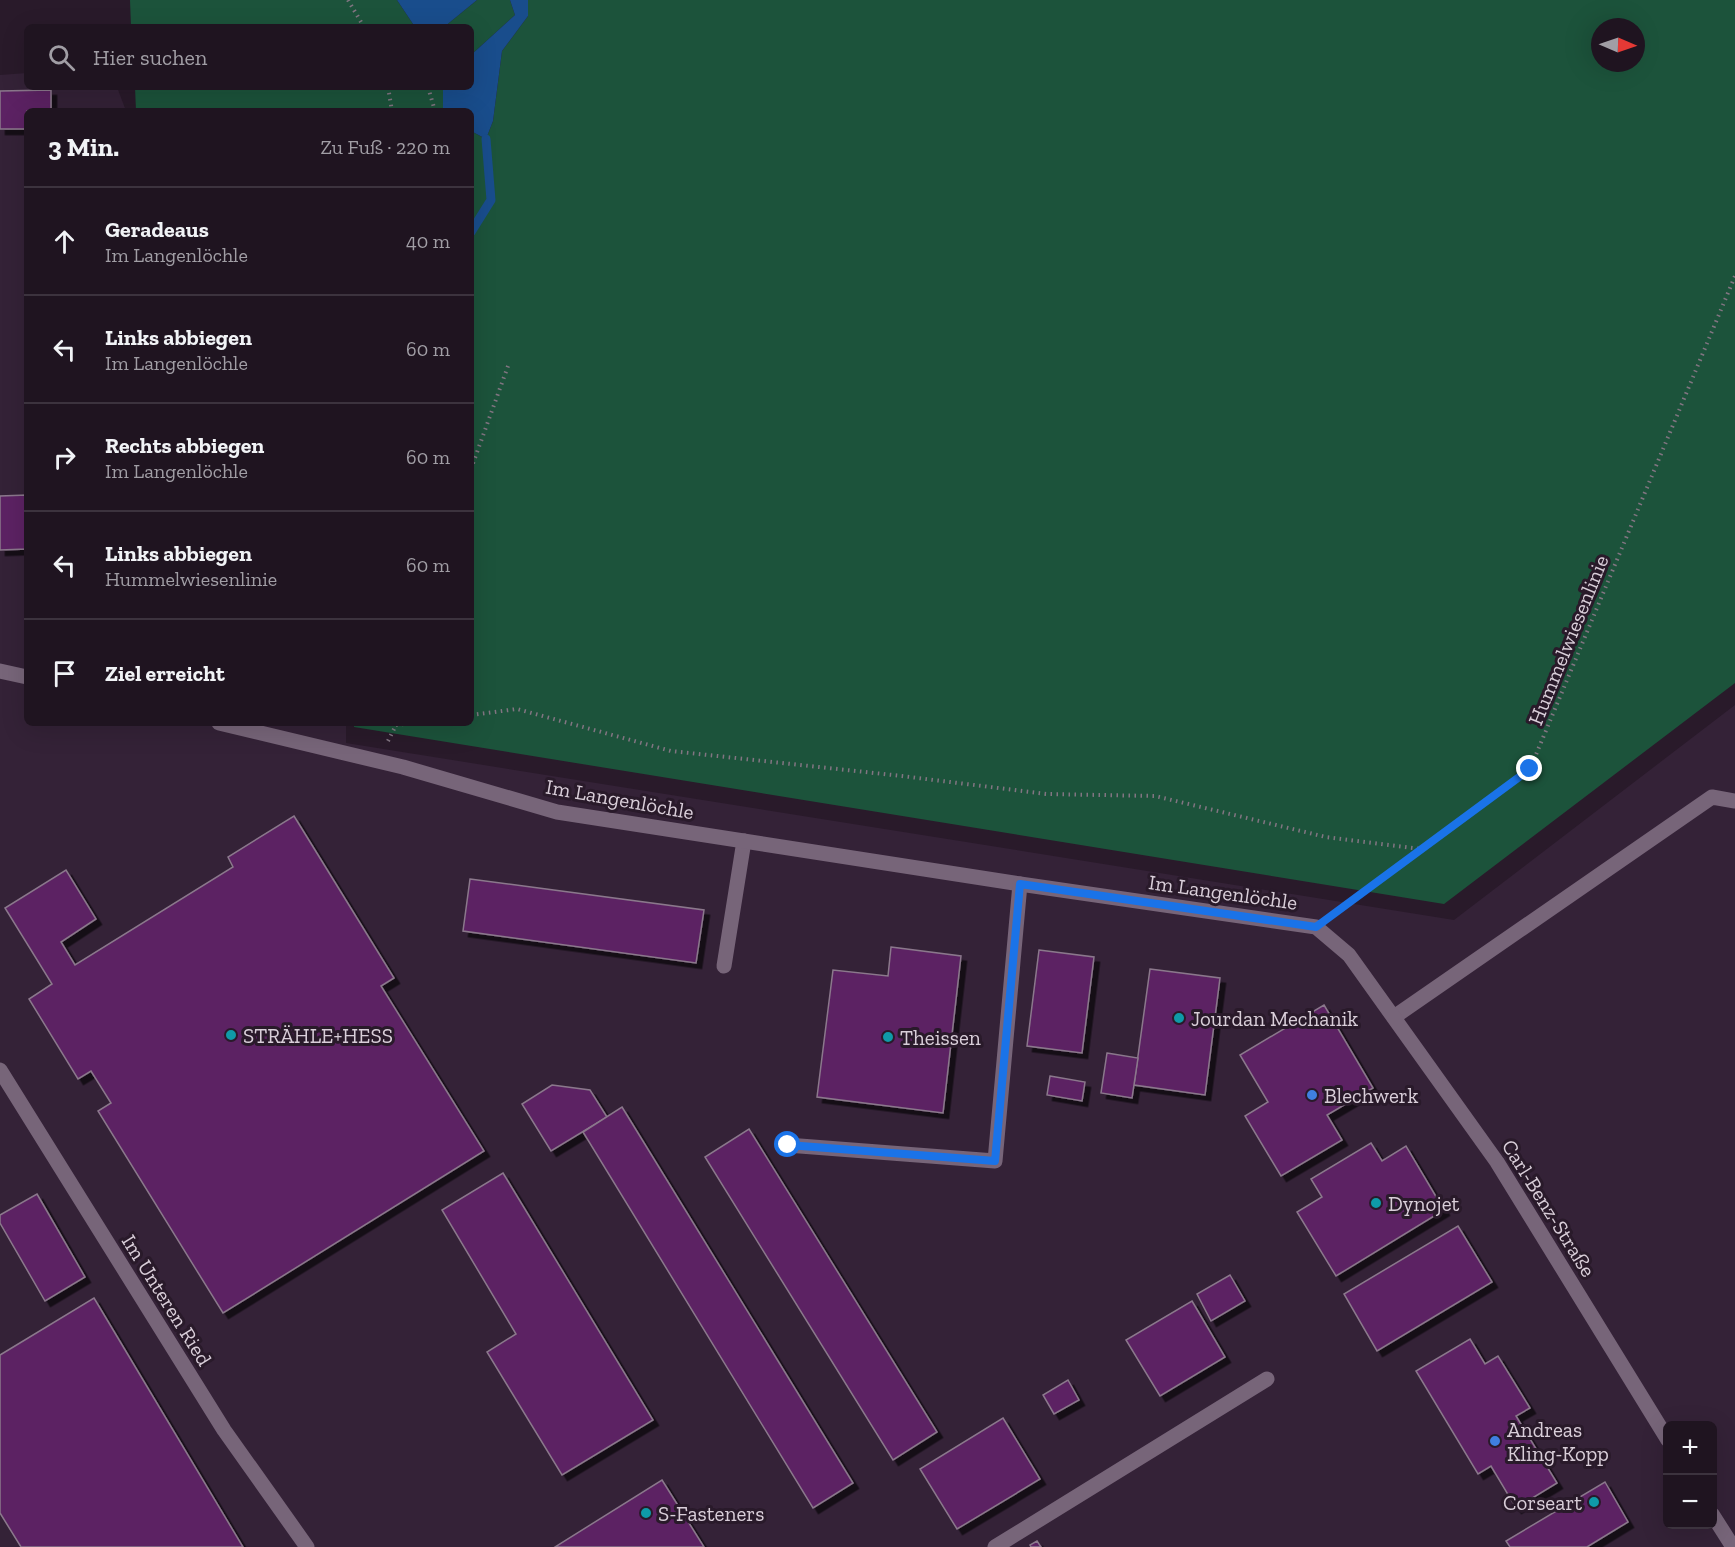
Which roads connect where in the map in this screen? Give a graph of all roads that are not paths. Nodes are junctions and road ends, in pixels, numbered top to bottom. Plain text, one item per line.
1 (0, 671) edge
2 (24, 676) edge
3 (232, 726) edge
4 (1735, 801) edge
5 (744, 841) junction
6 (1020, 884) junction
7 (724, 966) dead end
8 (1384, 1004) joint
9 (1394, 1017) junction
10 (0, 1070) edge
11 (788, 1145) dead end
12 (1267, 1379) dead end
13 (1663, 1432) edge
14 (1717, 1521) edge
15 (307, 1547) edge
16 (995, 1547) edge
17 (1732, 1547) edge

1 - 2 street
3 - 5 street, Im Langenlöchle
4 - 9 street
5 - 6 street, Im Langenlöchle
5 - 7 street
6 - 8 street, Im Langenlöchle
6 - 11 street
8 - 9 street, Carl-Benz-Straße
9 - 13 street, Carl-Benz-Straße
10 - 15 street, Im Unteren Ried
12 - 16 street
14 - 17 street

